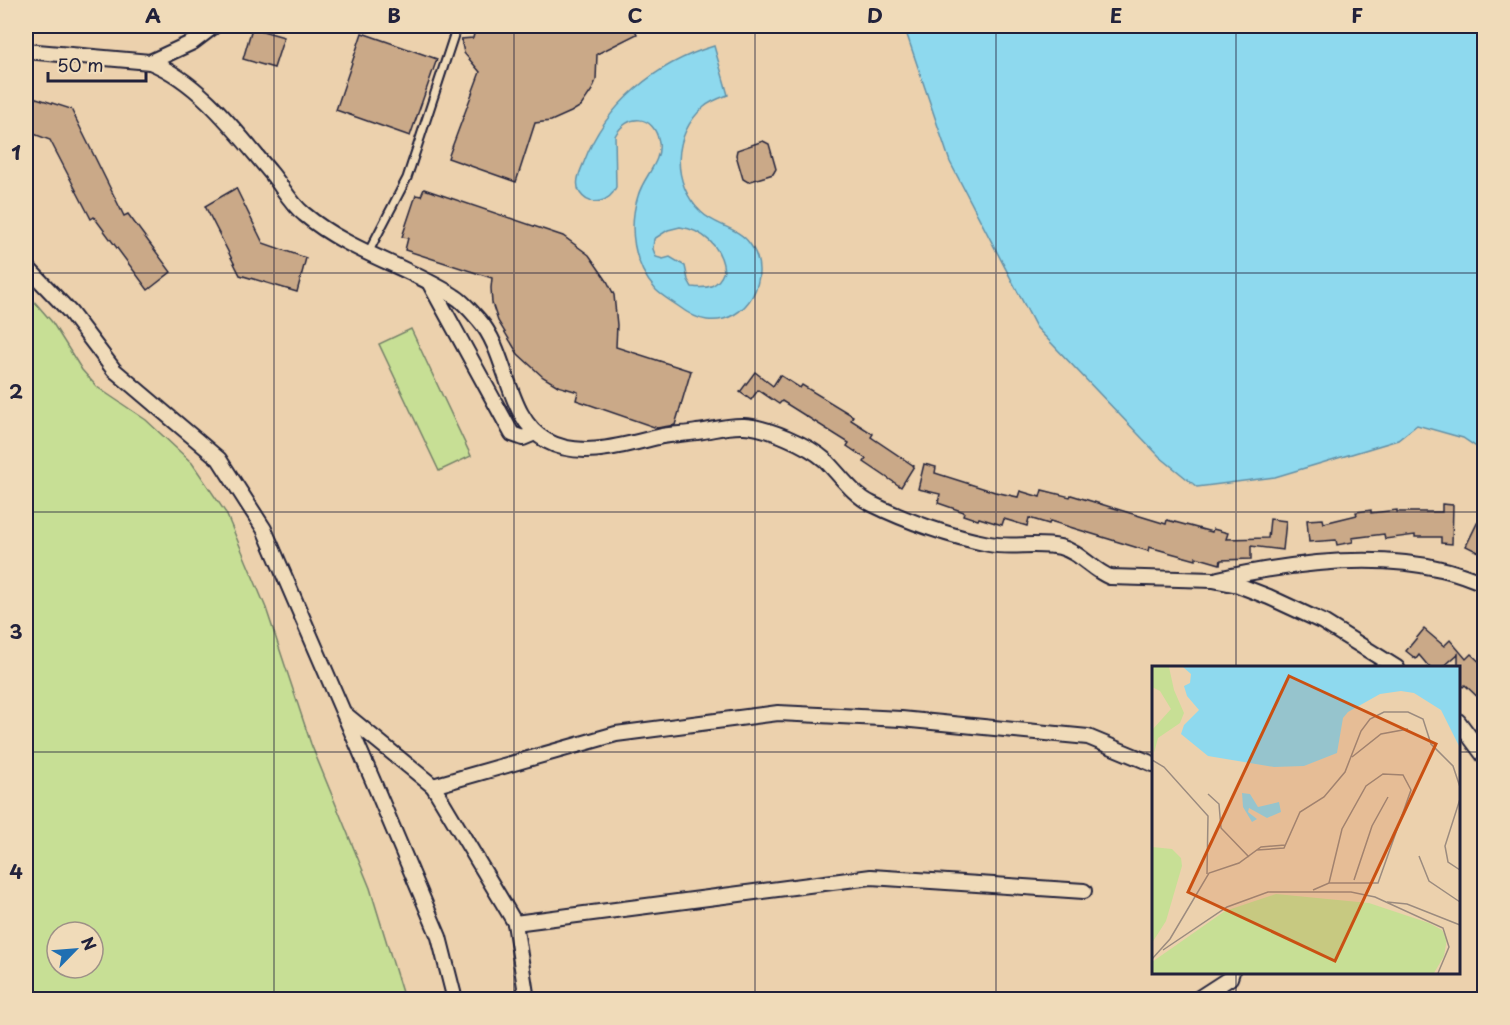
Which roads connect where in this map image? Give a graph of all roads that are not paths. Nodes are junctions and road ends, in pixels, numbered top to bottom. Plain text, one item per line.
1 (214, 26) edge
2 (457, 26) edge
3 (26, 51) edge
4 (150, 62) junction
5 (368, 253) junction
6 (26, 266) edge
7 (429, 283) junction
8 (535, 433) junction
9 (1213, 580) junction
10 (1485, 583) edge
11 (1394, 666) edge
12 (344, 712) junction
13 (1459, 721) edge
14 (1485, 756) edge
15 (1152, 764) edge
16 (433, 786) junction
17 (1084, 891) dead end
18 (515, 922) junction
19 (1231, 974) edge
20 (455, 999) edge
21 (527, 999) edge
22 (1196, 999) edge

1 - 4 street
2 - 5 lane
3 - 4 street
4 - 5 street
5 - 7 street
6 - 12 street
7 - 8 street
7 - 8 street
8 - 9 street
9 - 10 street
9 - 11 street
12 - 16 street
12 - 20 street
13 - 14 street
15 - 16 street
16 - 18 street
17 - 18 street
18 - 21 street
19 - 22 street

